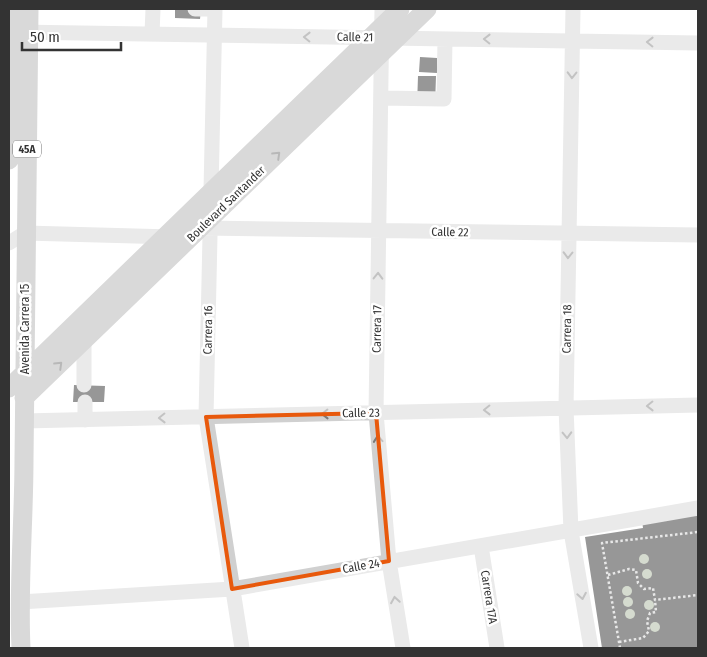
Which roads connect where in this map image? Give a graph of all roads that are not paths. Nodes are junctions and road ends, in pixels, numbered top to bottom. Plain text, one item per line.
1 (11, 9) edge
2 (29, 9) edge
3 (153, 9) edge
4 (194, 9) edge
5 (216, 9) edge
6 (400, 9) edge
7 (427, 9) edge
8 (573, 9) edge
9 (16, 32) edge
10 (152, 34) junction
11 (383, 34) edge
12 (215, 35) junction
13 (445, 39) junction
14 (573, 41) junction
15 (698, 43) edge
16 (16, 65) edge
17 (381, 98) junction
18 (9, 160) edge
19 (211, 192) junction
20 (204, 228) junction
21 (379, 230) junction
22 (25, 233) junction
23 (569, 233) junction
24 (698, 236) edge
25 (165, 237) junction
26 (9, 243) edge
27 (84, 341) junction
28 (24, 373) junction
29 (84, 385) dead end
30 (9, 388) edge
31 (24, 398) junction
32 (84, 402) dead end
33 (698, 405) edge
34 (566, 408) junction
35 (376, 413) junction
36 (206, 417) junction
37 (85, 420) junction
38 (24, 421) junction
39 (698, 508) edge
40 (571, 531) junction
41 (481, 546) junction
42 (389, 561) junction
43 (232, 589) junction
44 (20, 602) junction
45 (21, 648) edge
46 (242, 648) edge
47 (403, 648) edge
48 (497, 648) edge
49 (591, 648) edge

1 - 9 main road, Avenida Carrera 15 / 45A
2 - 9 main road, Avenida Carrera 15 / 45A
3 - 10 street
4 - 5 street
5 - 12 street, Carrera 16
6 - 11 main road, Boulevard Santander
7 - 11 main road, Boulevard Santander
8 - 14 street, Carrera 18
9 - 10 street, Calle 21
9 - 16 main road, Avenida Carrera 15 / 45A
10 - 12 street, Calle 21
11 -> 12 street, Calle 21
11 - 13 street, Calle 21
11 - 17 street, Carrera 17
11 - 19 main road, Boulevard Santander
20 -> 11 main road, Boulevard Santander
12 - 19 street, Carrera 16
14 -> 13 street, Calle 21
13 - 17 street
15 -> 14 street, Calle 21
14 -> 23 street, Carrera 18
16 - 18 main road, Avenida Carrera 15 / 45A
16 - 22 main road, Avenida Carrera 15 / 45A
17 - 21 street, Carrera 17
19 - 20 street, Carrera 16
19 - 25 main road, Boulevard Santander
20 - 21 street, Calle 22
20 - 25 street, Calle 22
20 - 27 main road, Boulevard Santander
20 - 36 street, Carrera 16
21 - 23 street, Calle 22
35 -> 21 street, Carrera 17
22 - 25 street, Calle 22
22 - 26 street
22 - 28 main road, Avenida Carrera 15 / 45A
23 - 24 street, Calle 22
23 -> 34 street, Carrera 18
25 - 28 main road, Boulevard Santander
27 - 29 street
31 -> 27 main road, Boulevard Santander
28 - 30 main road, Boulevard Santander
28 - 31 main road, Avenida Carrera 15 / 45A
31 - 38 main road, Avenida Carrera 15 / 45A
32 - 37 street
33 -> 34 street, Calle 23
34 -> 35 street, Calle 23
34 -> 40 street, Carrera 18
35 -> 36 street, Calle 23
42 -> 35 street, Carrera 17
36 -> 37 street, Calle 23
36 - 43 street, Carrera 16
37 - 38 street, Calle 23
38 - 44 main road, Avenida Carrera 15 / 45A
39 - 40 street, Calle 24
40 - 41 street, Calle 24
40 -> 49 street, Carrera 18
41 - 42 street, Calle 24
41 - 48 street, Carrera 17A
42 - 43 street, Calle 24
47 -> 42 street, Carrera 17
43 - 44 street, Calle 24
43 - 46 street, Carrera 16
44 - 45 main road, Avenida Carrera 15 / 45A

